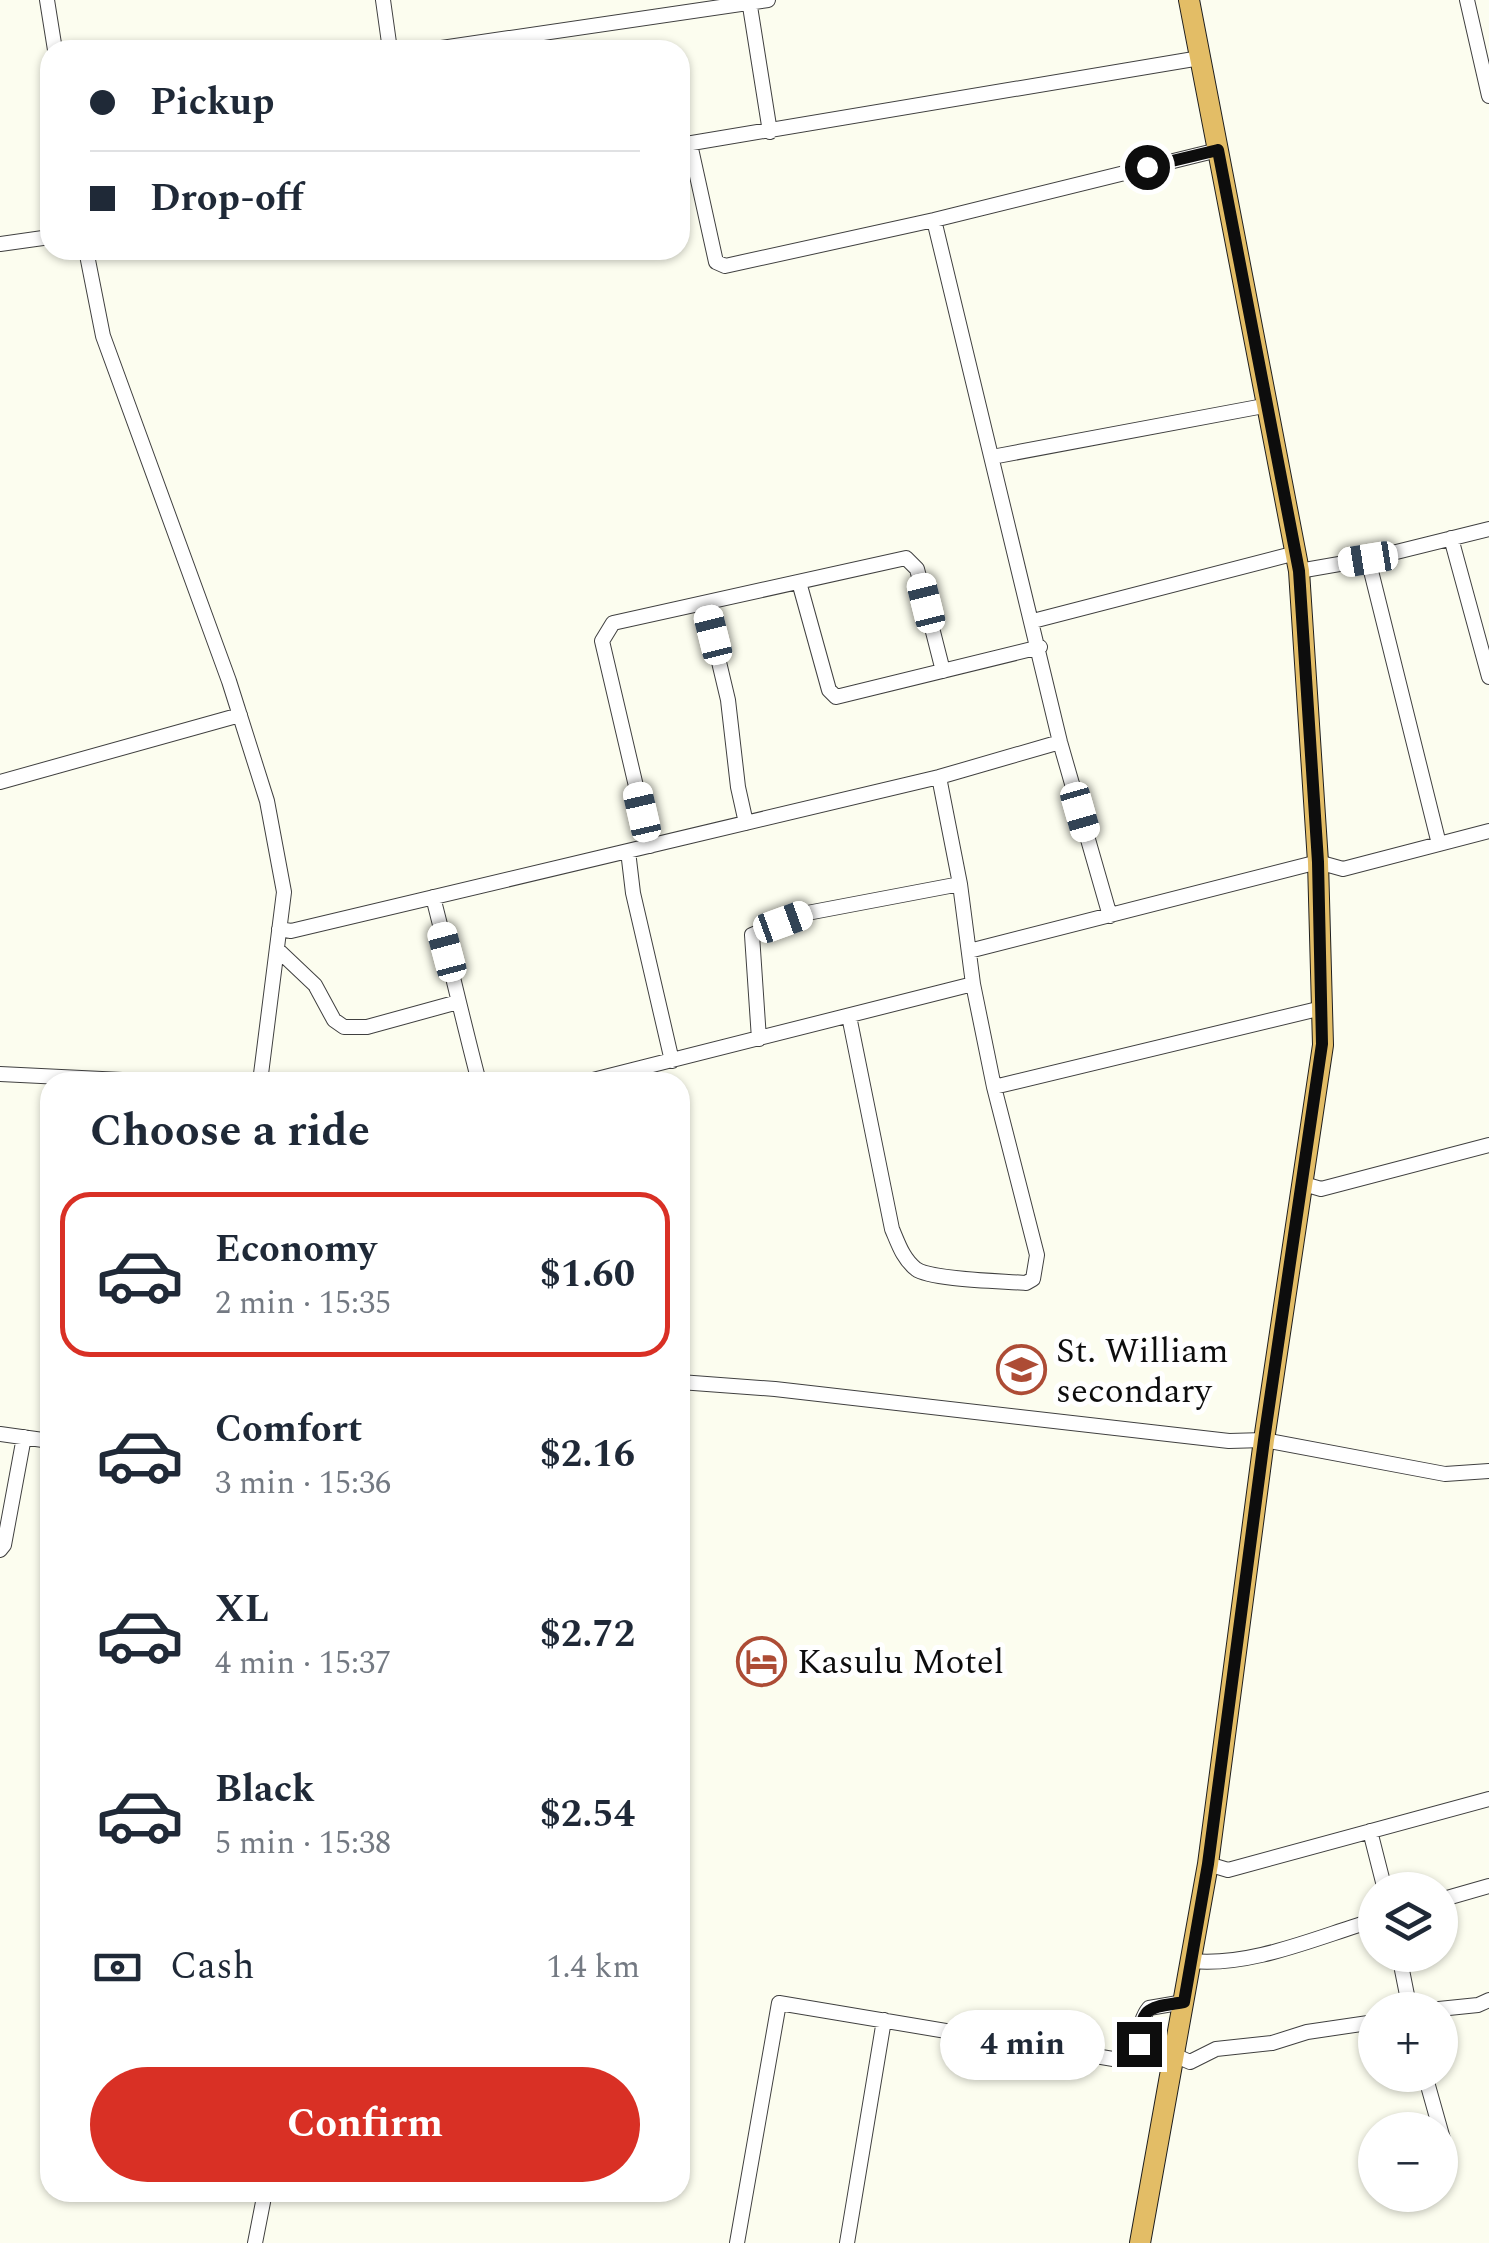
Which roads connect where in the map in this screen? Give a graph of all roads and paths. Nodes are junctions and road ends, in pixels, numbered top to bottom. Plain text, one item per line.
1 (47, 0) edge
2 (384, 0) edge
3 (768, 0) edge
4 (1189, 0) edge
5 (1467, 0) edge
6 (749, 1) edge
7 (53, 40) edge
8 (389, 40) edge
9 (494, 40) edge
10 (1200, 58) junction
11 (1489, 96) edge
12 (770, 132) junction
13 (690, 144) edge
14 (1218, 150) junction
15 (690, 164) edge
16 (934, 220) junction
17 (40, 238) edge
18 (0, 244) edge
19 (88, 260) edge
20 (1268, 405) junction
21 (992, 457) junction
22 (1489, 528) edge
23 (1451, 538) junction
24 (1368, 559) junction
25 (1298, 562) junction
26 (799, 582) junction
27 (705, 603) junction
28 (1033, 621) junction
29 (1484, 643) edge
30 (1040, 647) junction
31 (943, 670) junction
32 (1489, 677) edge
33 (240, 714) junction
34 (1060, 742) junction
35 (940, 777) junction
36 (0, 782) edge
37 (746, 823) junction
38 (1489, 831) edge
39 (1439, 844) junction
40 (650, 846) junction
41 (628, 851) junction
42 (1318, 862) junction
43 (960, 884) junction
44 (433, 898) junction
45 (1110, 916) junction
46 (280, 929) junction
47 (277, 949) junction
48 (969, 950) junction
49 (973, 984) junction
50 (458, 1002) junction
51 (1322, 1008) junction
52 (849, 1016) junction
53 (759, 1039) junction
54 (672, 1061) junction
55 (261, 1072) edge
56 (477, 1072) edge
57 (626, 1072) edge
58 (0, 1074) edge
59 (40, 1076) edge
60 (994, 1087) junction
61 (1489, 1145) edge
62 (1304, 1184) junction
63 (690, 1383) edge
64 (0, 1434) edge
65 (24, 1438) junction
66 (40, 1439) edge
67 (1264, 1440) junction
68 (1489, 1471) edge
69 (0, 1550) edge
70 (1489, 1799) edge
71 (1370, 1832) junction
72 (1208, 1864) junction
73 (1380, 1872) edge
74 (1489, 1886) edge
75 (1458, 1895) edge
76 (1358, 1925) edge
77 (1191, 1961) junction
78 (1489, 2000) edge
79 (1184, 2002) junction
80 (1458, 2007) edge
81 (884, 2020) junction
82 (1358, 2025) edge
83 (1174, 2054) junction
84 (263, 2202) edge
85 (255, 2243) edge
86 (736, 2243) edge
87 (847, 2243) edge
88 (1140, 2243) edge

1 - 7 street
2 - 8 street
3 - 6 street
4 - 10 highway
5 - 11 street
6 - 9 street
6 - 12 street
10 - 12 street
10 - 14 highway
12 - 13 street
14 - 16 street
14 - 20 highway
15 - 16 street
16 - 21 street
17 - 18 street
19 - 33 street
20 - 21 street
20 - 25 highway
21 - 28 street
22 - 23 street
23 - 24 street
23 - 29 street
24 - 25 street
24 - 39 street
25 - 28 street
25 - 42 highway
26 - 27 street
26 - 31 street
26 - 31 street
27 - 37 street
27 - 40 street
28 - 30 street
29 - 32 street
30 - 31 street
30 - 34 street
33 - 36 street
33 - 46 street
34 - 35 street
34 - 45 street
35 - 37 street
35 - 43 street
37 - 40 street
38 - 39 street
39 - 42 street
40 - 41 street
41 - 44 street
41 - 54 street
42 - 45 street
42 - 51 highway
43 - 48 street
43 - 53 street
44 - 46 street
44 - 50 street
45 - 48 street
46 - 47 street
47 - 50 street
47 - 55 street
48 - 49 street
49 - 52 street
49 - 60 street
50 - 56 street
51 - 60 street
51 - 62 highway
52 - 53 street
52 - 60 street
53 - 54 street
54 - 57 street
58 - 59 street
61 - 62 street
62 - 67 highway
63 - 67 street
64 - 65 street
65 - 66 street
65 - 69 street
67 - 68 street
67 - 72 highway
70 - 71 street
71 - 72 street
71 - 73 street
72 - 77 highway
74 - 75 street
76 - 77 street
77 - 79 highway
78 - 80 street
79 - 81 street
79 - 83 highway
81 - 86 street
81 - 87 street
82 - 83 street
83 - 88 highway
84 - 85 street

